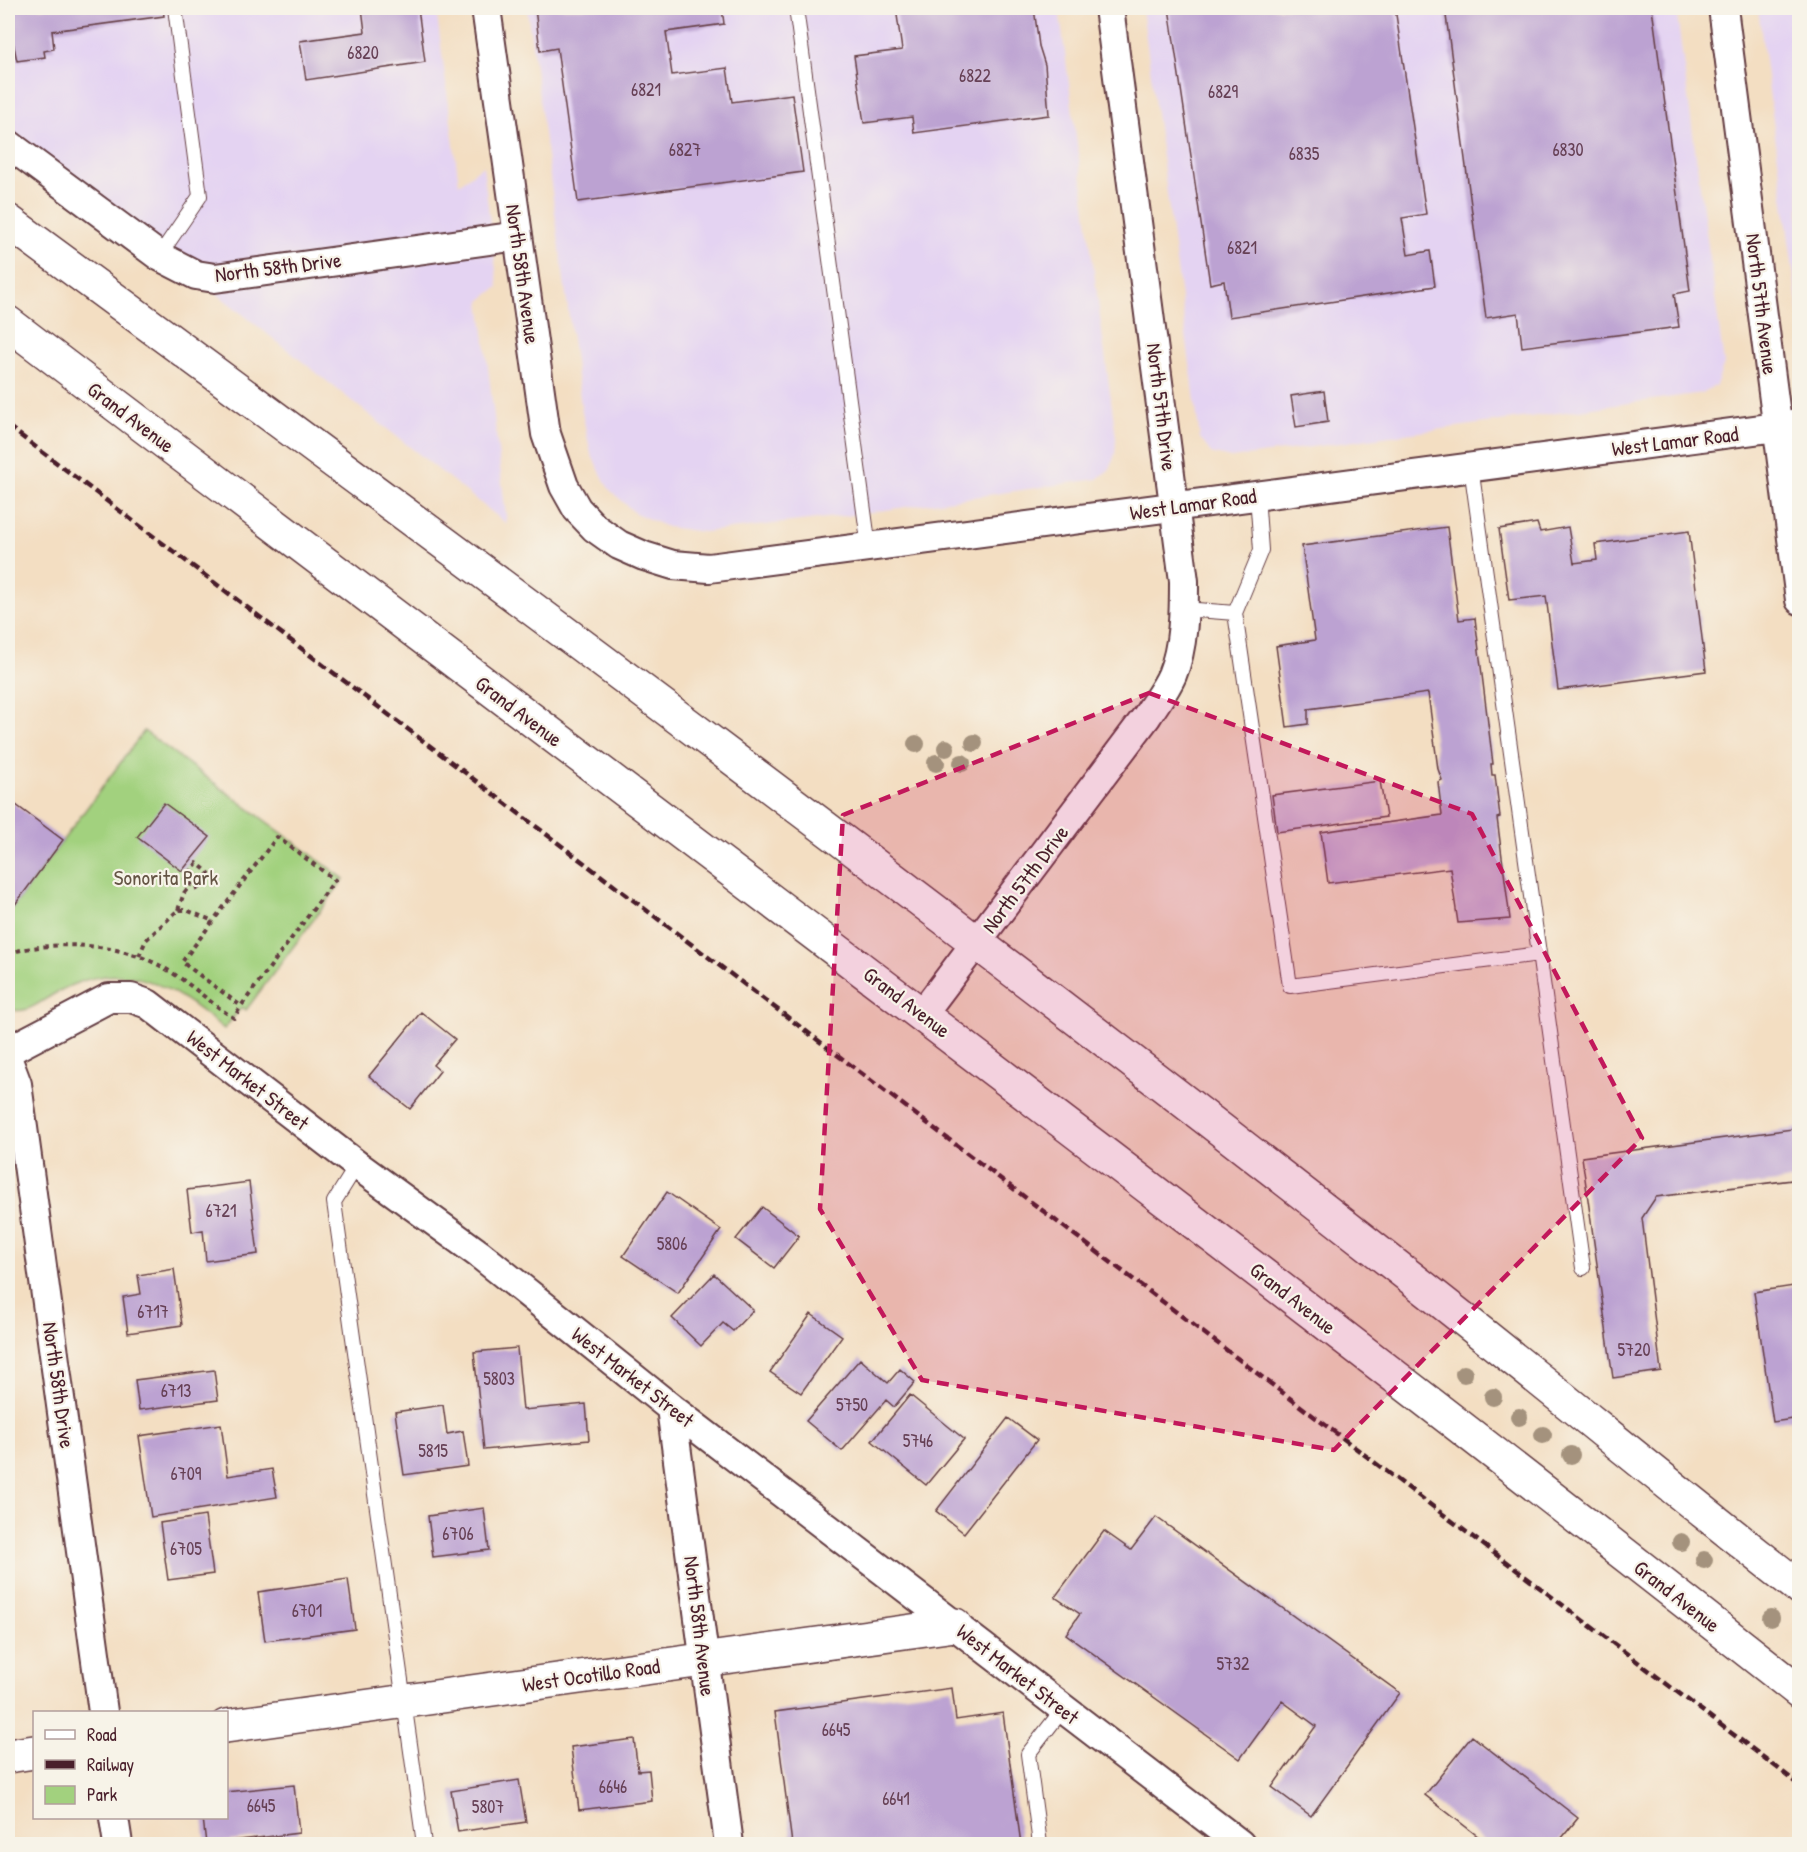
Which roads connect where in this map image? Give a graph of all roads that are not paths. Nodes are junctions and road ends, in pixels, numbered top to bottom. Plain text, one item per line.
1 (175, 8) edge
2 (486, 8) edge
3 (796, 8) edge
4 (1109, 8) edge
5 (1723, 8) edge
6 (8, 144) edge
7 (8, 221) edge
8 (518, 236) junction
9 (159, 256) junction
10 (8, 323) edge
11 (1789, 426) edge
12 (1471, 467) junction
13 (1257, 495) junction
14 (1175, 506) junction
15 (595, 528) joint
16 (869, 548) junction
17 (1800, 600) edge
18 (1184, 609) junction
19 (1235, 613) junction
20 (977, 944) junction
21 (1539, 954) junction
22 (923, 1013) junction
23 (8, 1051) edge
24 (8, 1060) edge
25 (357, 1165) junction
26 (1582, 1268) dead end
27 (672, 1408) junction
28 (1800, 1588) edge
29 (955, 1625) junction
30 (705, 1659) junction
31 (1800, 1692) edge
32 (405, 1701) junction
33 (1063, 1708) junction
34 (103, 1711) edge
35 (228, 1726) edge
36 (33, 1752) edge
37 (8, 1756) edge
38 (114, 1819) edge
39 (118, 1845) edge
40 (423, 1845) edge
41 (729, 1845) edge
42 (1040, 1845) edge
43 (1240, 1845) edge

1 - 9 lane
2 - 8 street, North 58th Avenue
3 - 16 lane
4 - 14 street, North 57th Drive
5 - 11 street, North 57th Avenue
6 - 9 street, North 58th Drive
7 - 20 main road
8 - 9 street, North 58th Drive
8 - 15 street, North 58th Avenue
10 - 22 main road, Grand Avenue
11 - 12 street, West Lamar Road
11 - 17 street, North 57th Avenue
12 - 13 street, West Lamar Road
12 - 21 lane
13 - 14 street, West Lamar Road
13 - 19 lane
14 - 16 street, West Lamar Road
14 - 18 street, North 57th Drive
15 - 16 street, West Lamar Road
18 - 19 lane
18 - 20 street, North 57th Drive
19 - 21 lane
20 - 22 street, North 57th Drive
20 - 28 main road
21 - 26 lane
22 - 31 main road, Grand Avenue
23 - 25 street, West Market Street
24 - 34 street, North 58th Drive
25 - 27 street, West Market Street
25 - 32 lane
27 - 29 street, West Market Street
27 - 30 street, North 58th Avenue
29 - 30 main road, West Ocotillo Road
29 - 33 street, West Market Street
30 - 32 main road, West Ocotillo Road
30 - 41 street, North 58th Avenue
32 - 35 main road, West Ocotillo Road
32 - 40 lane
33 - 42 lane
33 - 43 street, West Market Street
36 - 37 main road
38 - 39 street

